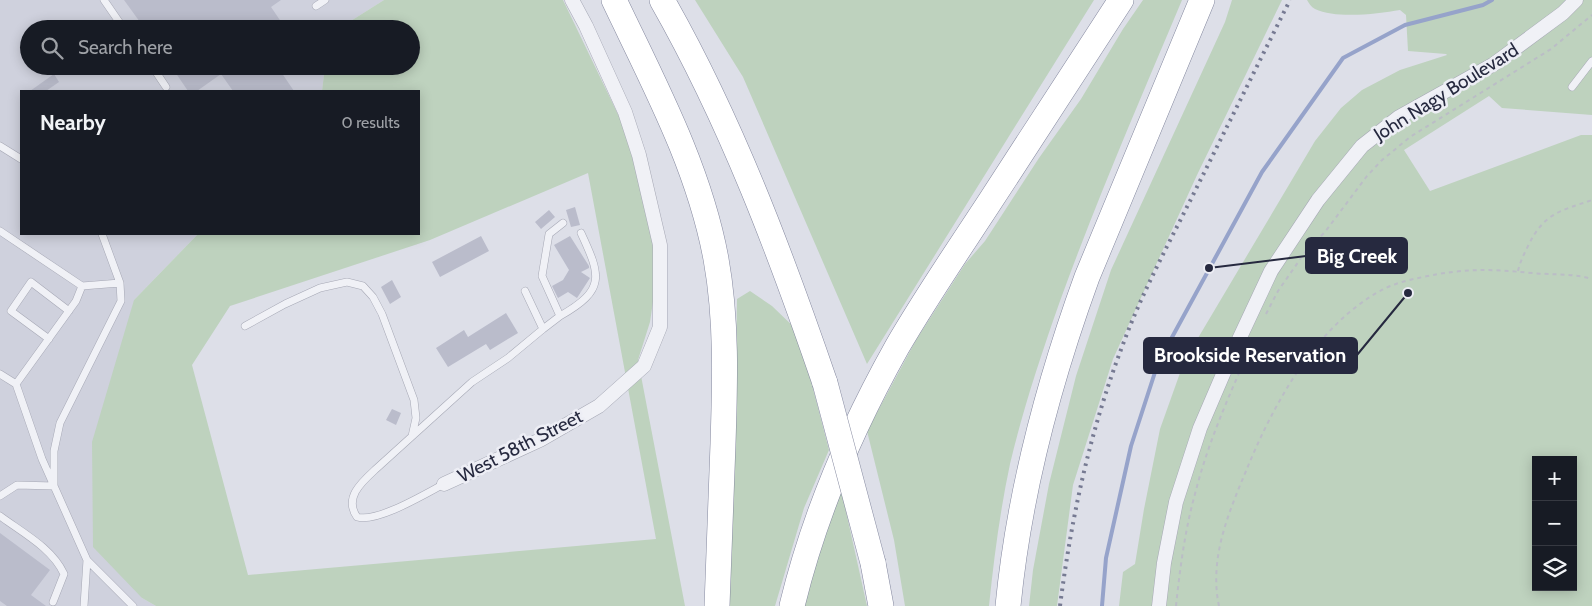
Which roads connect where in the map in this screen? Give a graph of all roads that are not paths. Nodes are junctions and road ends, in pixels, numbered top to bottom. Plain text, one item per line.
1 (104, 0) edge
2 (325, 0) edge
3 (572, 0) edge
4 (614, 0) edge
5 (662, 0) edge
6 (1121, 0) edge
7 (1202, 0) edge
8 (1576, 0) edge
9 (316, 6) dead end
10 (118, 20) edge
11 (1592, 61) edge
12 (158, 75) edge
13 (166, 87) dead end
14 (1572, 88) dead end
15 (0, 146) edge
16 (20, 158) edge
17 (563, 223) dead end
18 (0, 231) edge
19 (581, 233) dead end
20 (102, 235) edge
21 (120, 283) junction
22 (82, 286) junction
23 (525, 291) dead end
24 (69, 311) junction
25 (560, 316) junction
26 (245, 326) dead end
27 (543, 329) junction
28 (49, 339) junction
29 (0, 374) edge
30 (16, 384) junction
31 (412, 436) junction
32 (444, 484) joint
33 (54, 486) junction
34 (0, 496) edge
35 (0, 516) edge
36 (87, 560) junction
37 (54, 605) edge
38 (84, 606) edge
39 (133, 606) edge
40 (717, 606) edge
41 (792, 606) edge
42 (882, 606) edge
43 (1008, 606) edge
44 (1159, 606) edge

1 - 10 lane
2 - 9 lane
3 - 32 street, West 58th Street
4 - 40 highway
5 - 42 highway, bridge
6 - 41 highway
7 - 43 highway
8 - 44 street, John Nagy Boulevard
11 - 14 lane
12 - 13 lane
15 - 16 lane
17 - 25 lane
18 - 22 lane
19 - 25 lane
20 - 21 lane
21 - 22 lane
21 - 33 lane
22 - 24 lane
23 - 27 lane
24 - 28 lane
24 - 28 lane
25 - 27 lane
26 - 31 lane
27 - 31 lane
28 - 30 lane
29 - 30 lane
30 - 33 lane
31 - 32 lane
33 - 34 lane
33 - 36 lane
35 - 37 lane
36 - 38 lane
36 - 39 lane

